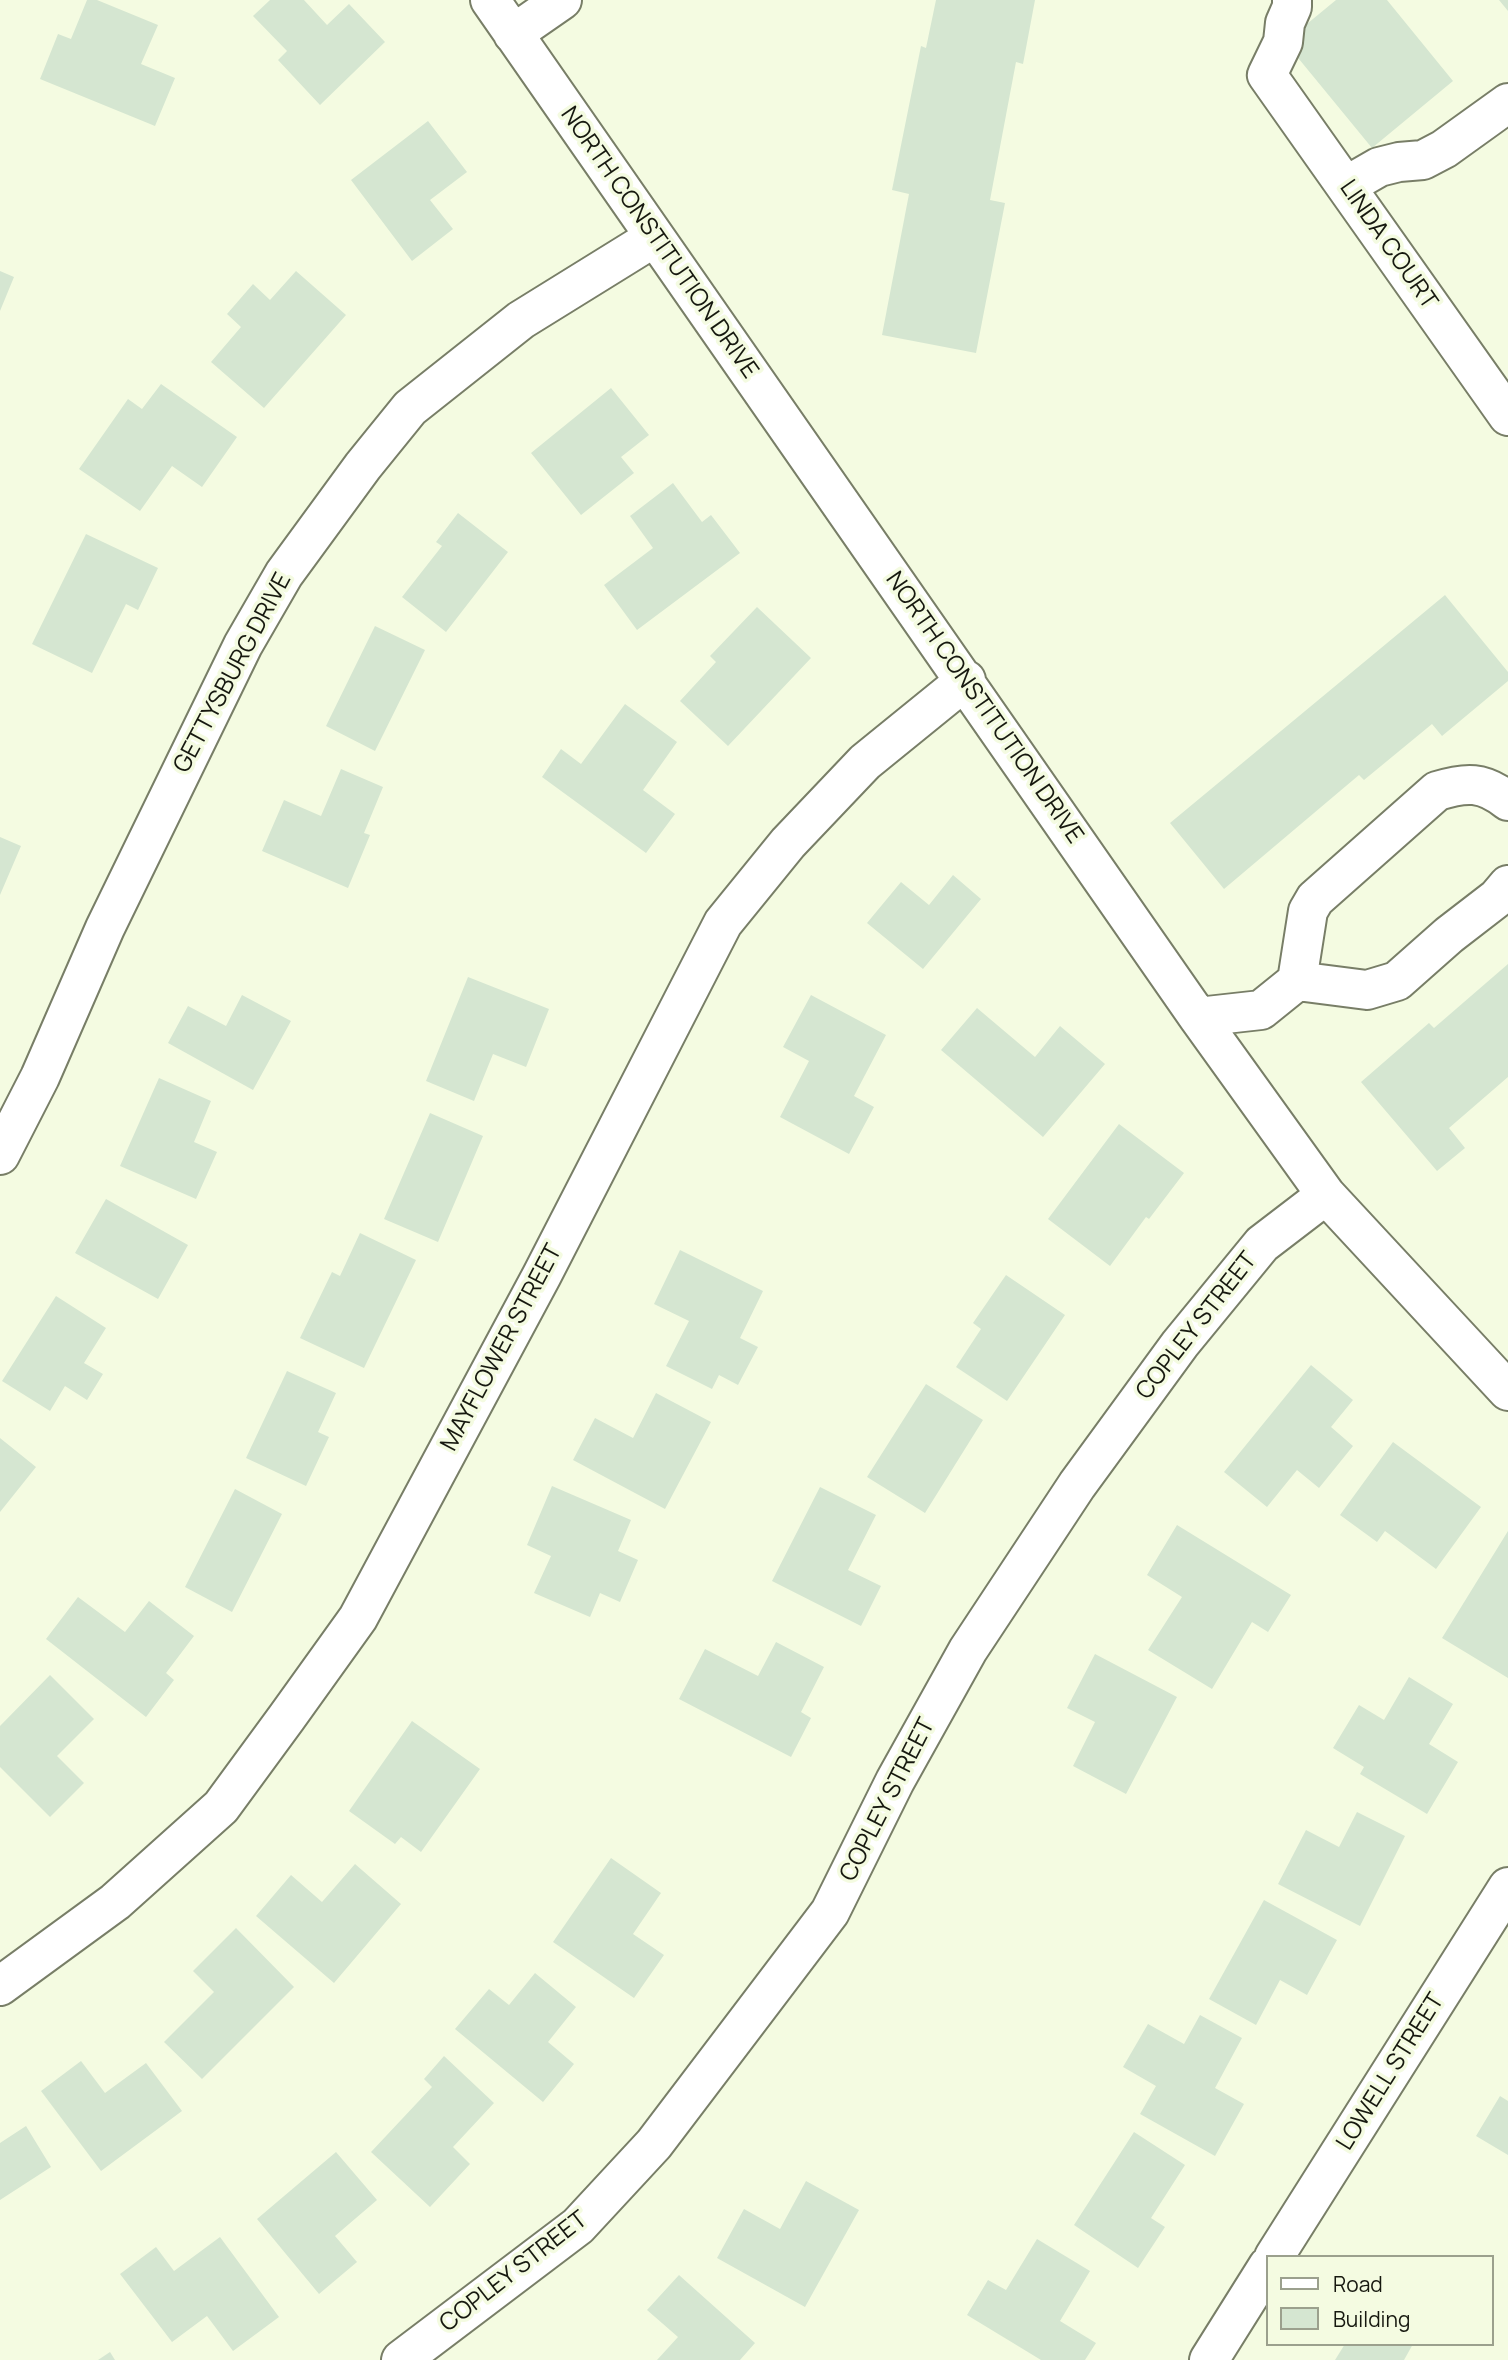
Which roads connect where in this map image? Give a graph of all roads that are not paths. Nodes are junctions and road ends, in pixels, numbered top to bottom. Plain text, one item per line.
1 (490, 0) edge
2 (562, 0) edge
3 (1292, 0) edge
4 (513, 34) junction
5 (1508, 103) edge
6 (1346, 186) junction
7 (655, 237) junction
8 (1508, 416) edge
9 (966, 680) junction
10 (1508, 801) edge
11 (1508, 885) edge
12 (1297, 981) junction
13 (1198, 1017) junction
14 (0, 1155) edge
15 (1326, 1195) junction
16 (1508, 1391) edge
17 (1508, 1887) edge
18 (0, 1986) edge
19 (1275, 2255) edge
20 (1266, 2269) edge
21 (401, 2360) edge
22 (1209, 2360) edge

1 - 4 street, NORTH CONSTITUTION DRIVE
2 - 4 street
3 - 6 street, LINDA COURT
4 - 7 street, NORTH CONSTITUTION DRIVE
5 - 6 street
6 - 8 street, LINDA COURT
7 - 9 street, NORTH CONSTITUTION DRIVE
7 - 14 street, GETTYSBURG DRIVE
9 - 13 street, NORTH CONSTITUTION DRIVE
9 - 18 street, MAYFLOWER STREET
10 - 12 street
11 - 12 street
12 - 13 street
13 - 15 street, NORTH CONSTITUTION DRIVE
15 - 16 street, NORTH CONSTITUTION DRIVE
15 - 21 street, COPLEY STREET
17 - 19 street, LOWELL STREET
20 - 22 street

